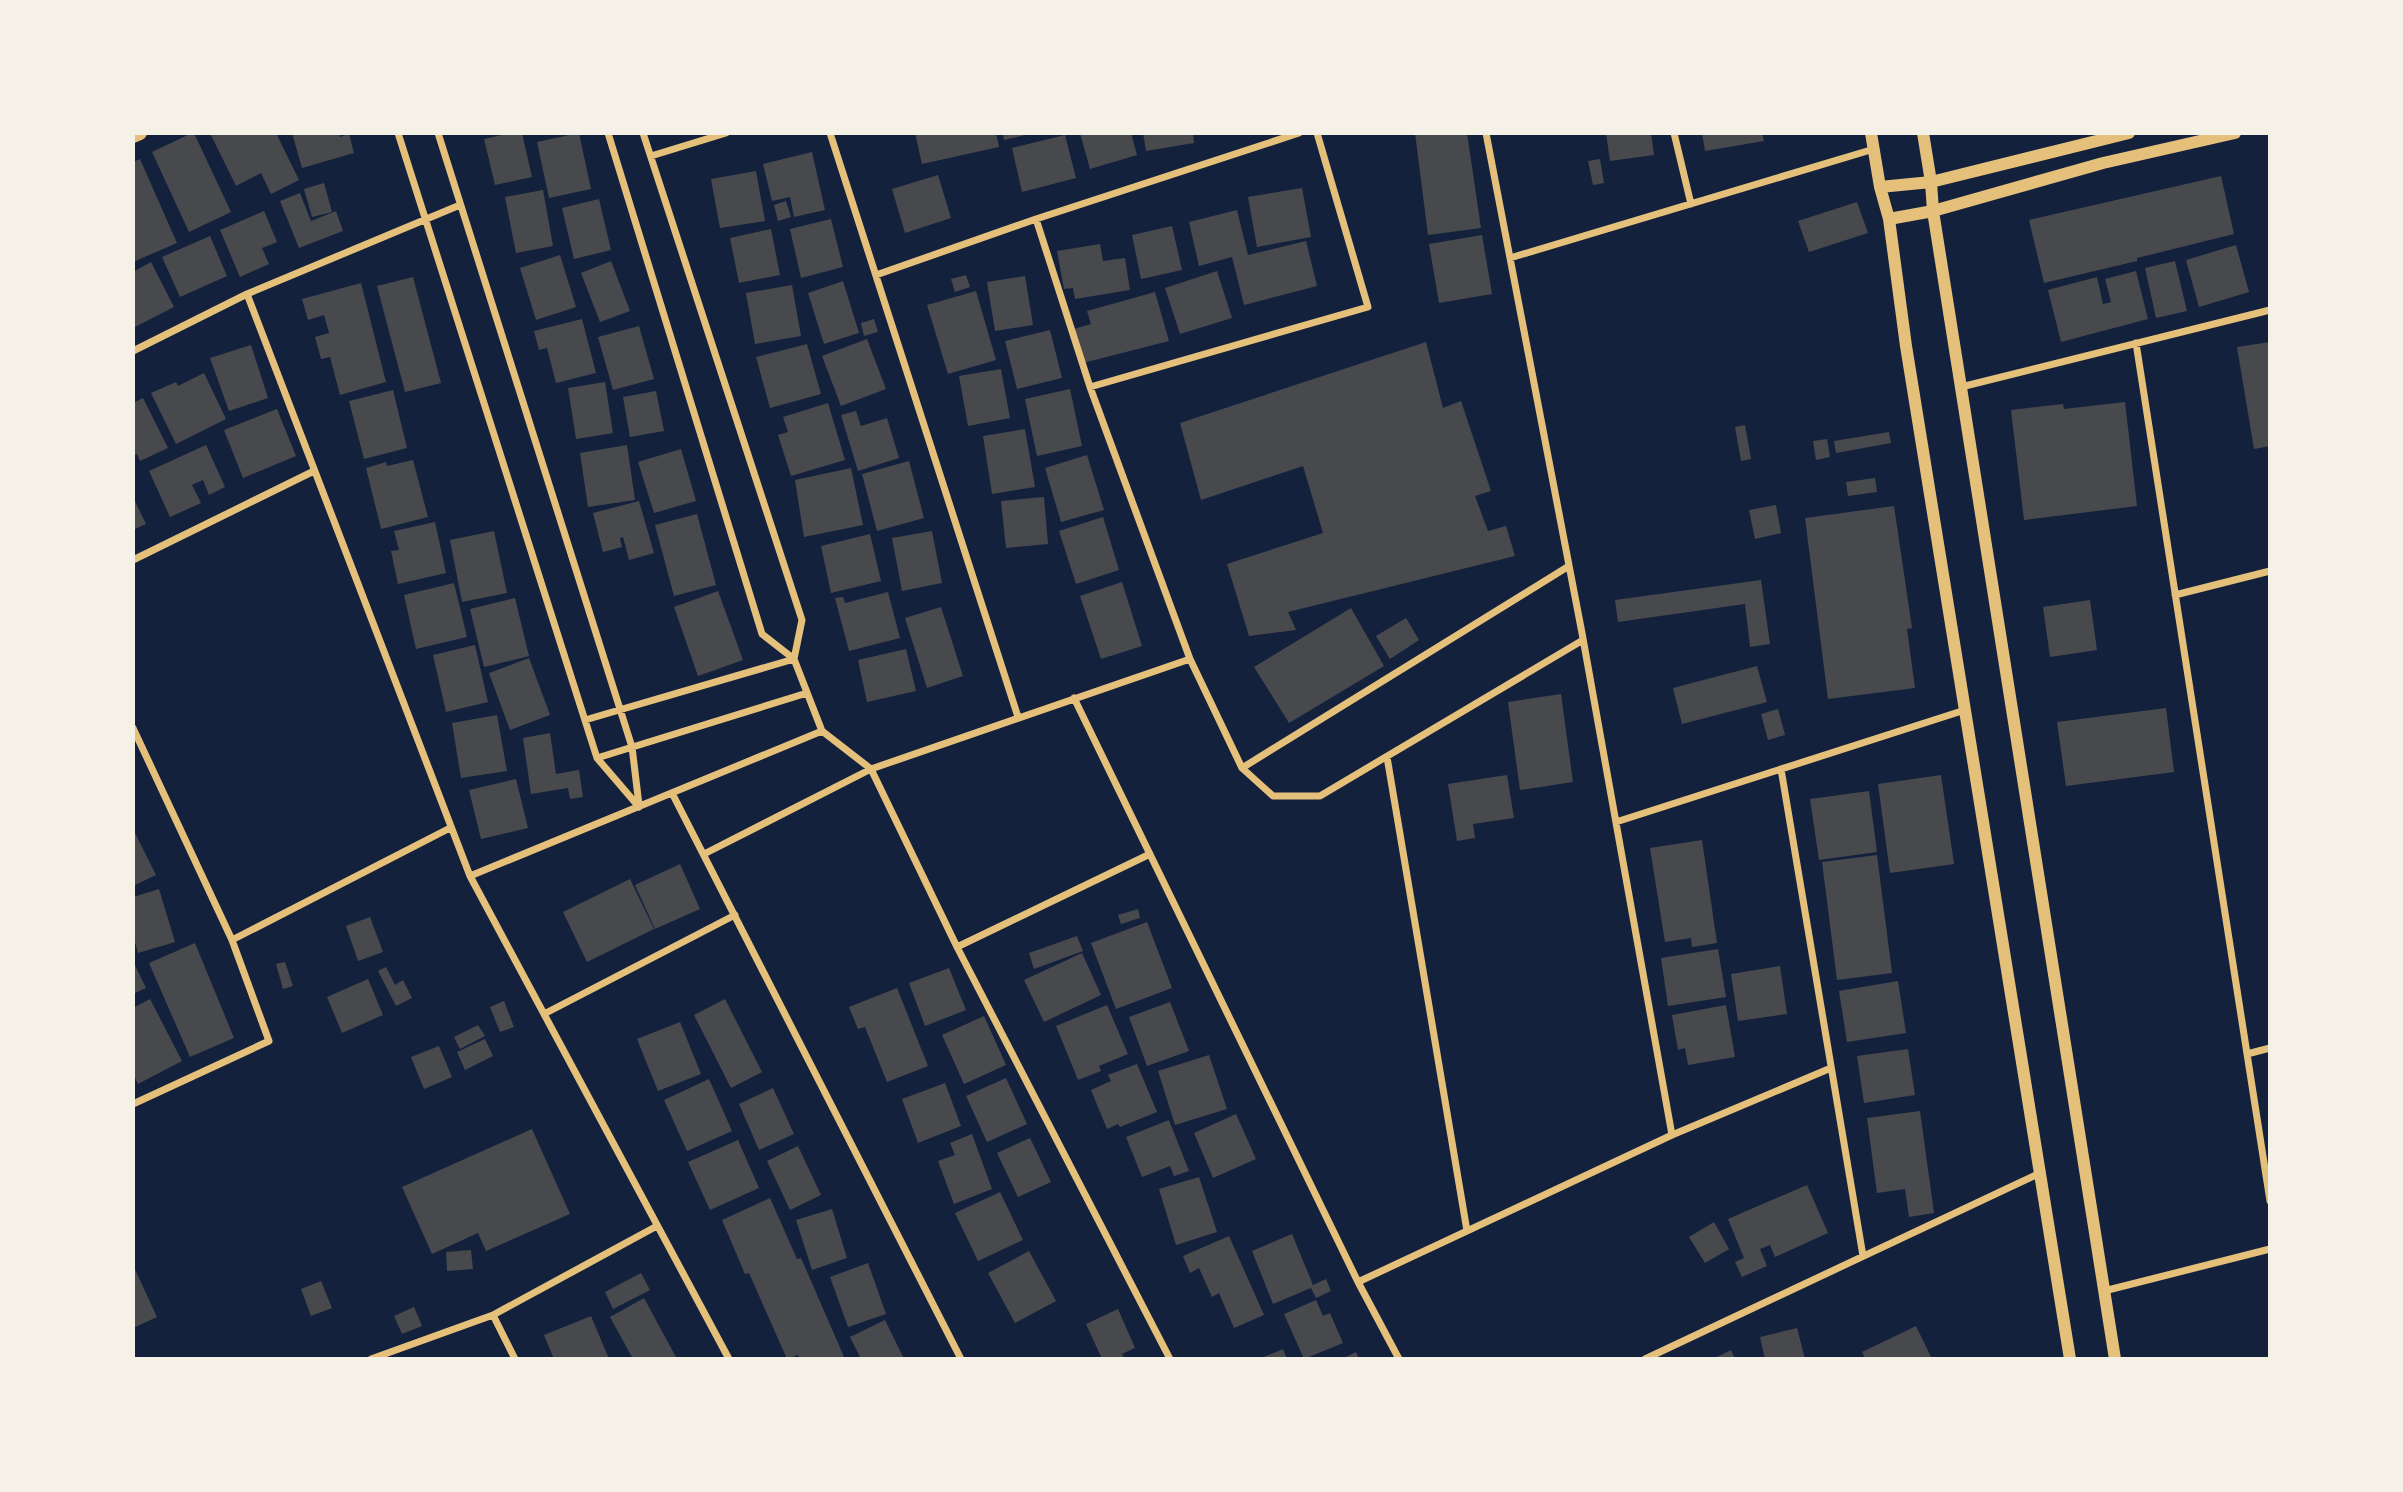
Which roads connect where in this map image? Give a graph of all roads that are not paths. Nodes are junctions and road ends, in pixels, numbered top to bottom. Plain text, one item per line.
1 (140, 133) edge
2 (398, 133) edge
3 (438, 133) edge
4 (608, 133) edge
5 (643, 133) edge
6 (726, 133) edge
7 (830, 133) edge
8 (1299, 133) edge
9 (1317, 133) edge
10 (1486, 133) edge
11 (1674, 133) edge
12 (1871, 133) edge
13 (1923, 133) edge
14 (2129, 133) edge
15 (2235, 133) edge
16 (133, 136) edge
17 (2099, 137) edge
18 (1874, 149) junction
19 (651, 156) junction
20 (1931, 182) junction
21 (1880, 187) junction
22 (1691, 204) junction
23 (460, 205) junction
24 (1933, 211) junction
25 (426, 218) junction
26 (1036, 219) junction
27 (1889, 219) junction
28 (1510, 258) junction
29 (876, 275) junction
30 (247, 294) junction
31 (2270, 310) edge
32 (2136, 343) junction
33 (133, 351) edge
34 (1090, 387) junction
35 (1961, 387) junction
36 (314, 471) junction
37 (133, 560) edge
38 (1569, 566) junction
39 (2270, 571) edge
40 (2175, 595) junction
41 (1583, 640) junction
42 (794, 659) junction
43 (1190, 659) junction
44 (807, 693) junction
45 (1074, 698) junction
46 (1965, 709) junction
47 (620, 710) junction
48 (1018, 717) junction
49 (585, 720) junction
50 (133, 729) edge
51 (822, 731) junction
52 (632, 747) junction
53 (1387, 757) junction
54 (597, 758) junction
55 (1242, 768) junction
56 (871, 769) junction
57 (1781, 769) junction
58 (672, 793) junction
59 (639, 807) junction
60 (1616, 822) junction
61 (450, 828) junction
62 (704, 854) junction
63 (1150, 854) junction
64 (470, 877) junction
65 (735, 915) junction
66 (232, 940) junction
67 (957, 947) junction
68 (544, 1014) junction
69 (2270, 1048) edge
70 (2247, 1054) junction
71 (1831, 1068) junction
72 (133, 1104) edge
73 (1672, 1135) junction
74 (2039, 1173) junction
75 (2270, 1201) edge
76 (657, 1226) junction
77 (1466, 1231) junction
78 (2270, 1249) edge
79 (1863, 1256) junction
80 (1358, 1282) junction
81 (2104, 1291) junction
82 (493, 1315) junction
83 (372, 1359) edge
84 (515, 1359) edge
85 (729, 1359) edge
86 (961, 1359) edge
87 (1170, 1359) edge
88 (1399, 1359) edge
89 (1645, 1359) edge
90 (2070, 1359) edge
91 (2115, 1359) edge

1 - 16 main road
2 - 25 street
3 - 23 street
4 - 42 street
5 - 19 street
6 - 19 street
7 - 29 street
8 - 26 street
9 - 34 street
10 - 28 street
11 - 22 street
12 - 18 street
13 - 20 street
14 - 17 street
15 - 24 street
17 - 20 street
18 - 21 street
18 - 22 street
19 - 42 street
20 - 21 street
20 - 24 street
21 - 27 street
22 - 28 street
23 - 25 street
23 - 47 street
24 - 27 street
24 - 35 street
25 - 30 street
25 - 49 street
26 - 29 street
26 - 34 street
27 - 46 street
28 - 38 street
29 - 48 street
30 - 33 street
30 - 36 street
31 - 32 street
32 - 35 street
32 - 40 street
34 - 43 street
35 - 81 street
36 - 37 street
36 - 61 street
38 - 41 street
38 - 55 street
39 - 40 street
40 - 70 street
41 - 53 street
41 - 60 street
42 - 44 street
42 - 47 street
43 - 45 street
43 - 55 street
44 - 51 street
44 - 52 street
45 - 48 street
45 - 63 street
46 - 57 street
46 - 74 street
47 - 49 street
47 - 52 street
48 - 56 street
49 - 54 street
50 - 66 street
51 - 56 street
51 - 58 street
52 - 54 street
52 - 59 street
53 - 55 street
53 - 77 street
54 - 59 street
56 - 62 street
56 - 67 street
57 - 60 street
57 - 71 street
58 - 59 street
58 - 62 street
59 - 64 street
60 - 73 street
61 - 64 street
61 - 66 street
62 - 65 street
63 - 67 street
63 - 80 street
64 - 68 street
65 - 68 street
65 - 86 street
66 - 72 street
67 - 87 street
68 - 76 street
69 - 70 street
70 - 75 street
71 - 73 street
71 - 79 street
73 - 77 street
74 - 79 street
74 - 90 street
76 - 82 street
76 - 85 street
77 - 80 street
78 - 81 street
79 - 89 street
80 - 88 street
81 - 91 street
82 - 83 street
82 - 84 street

